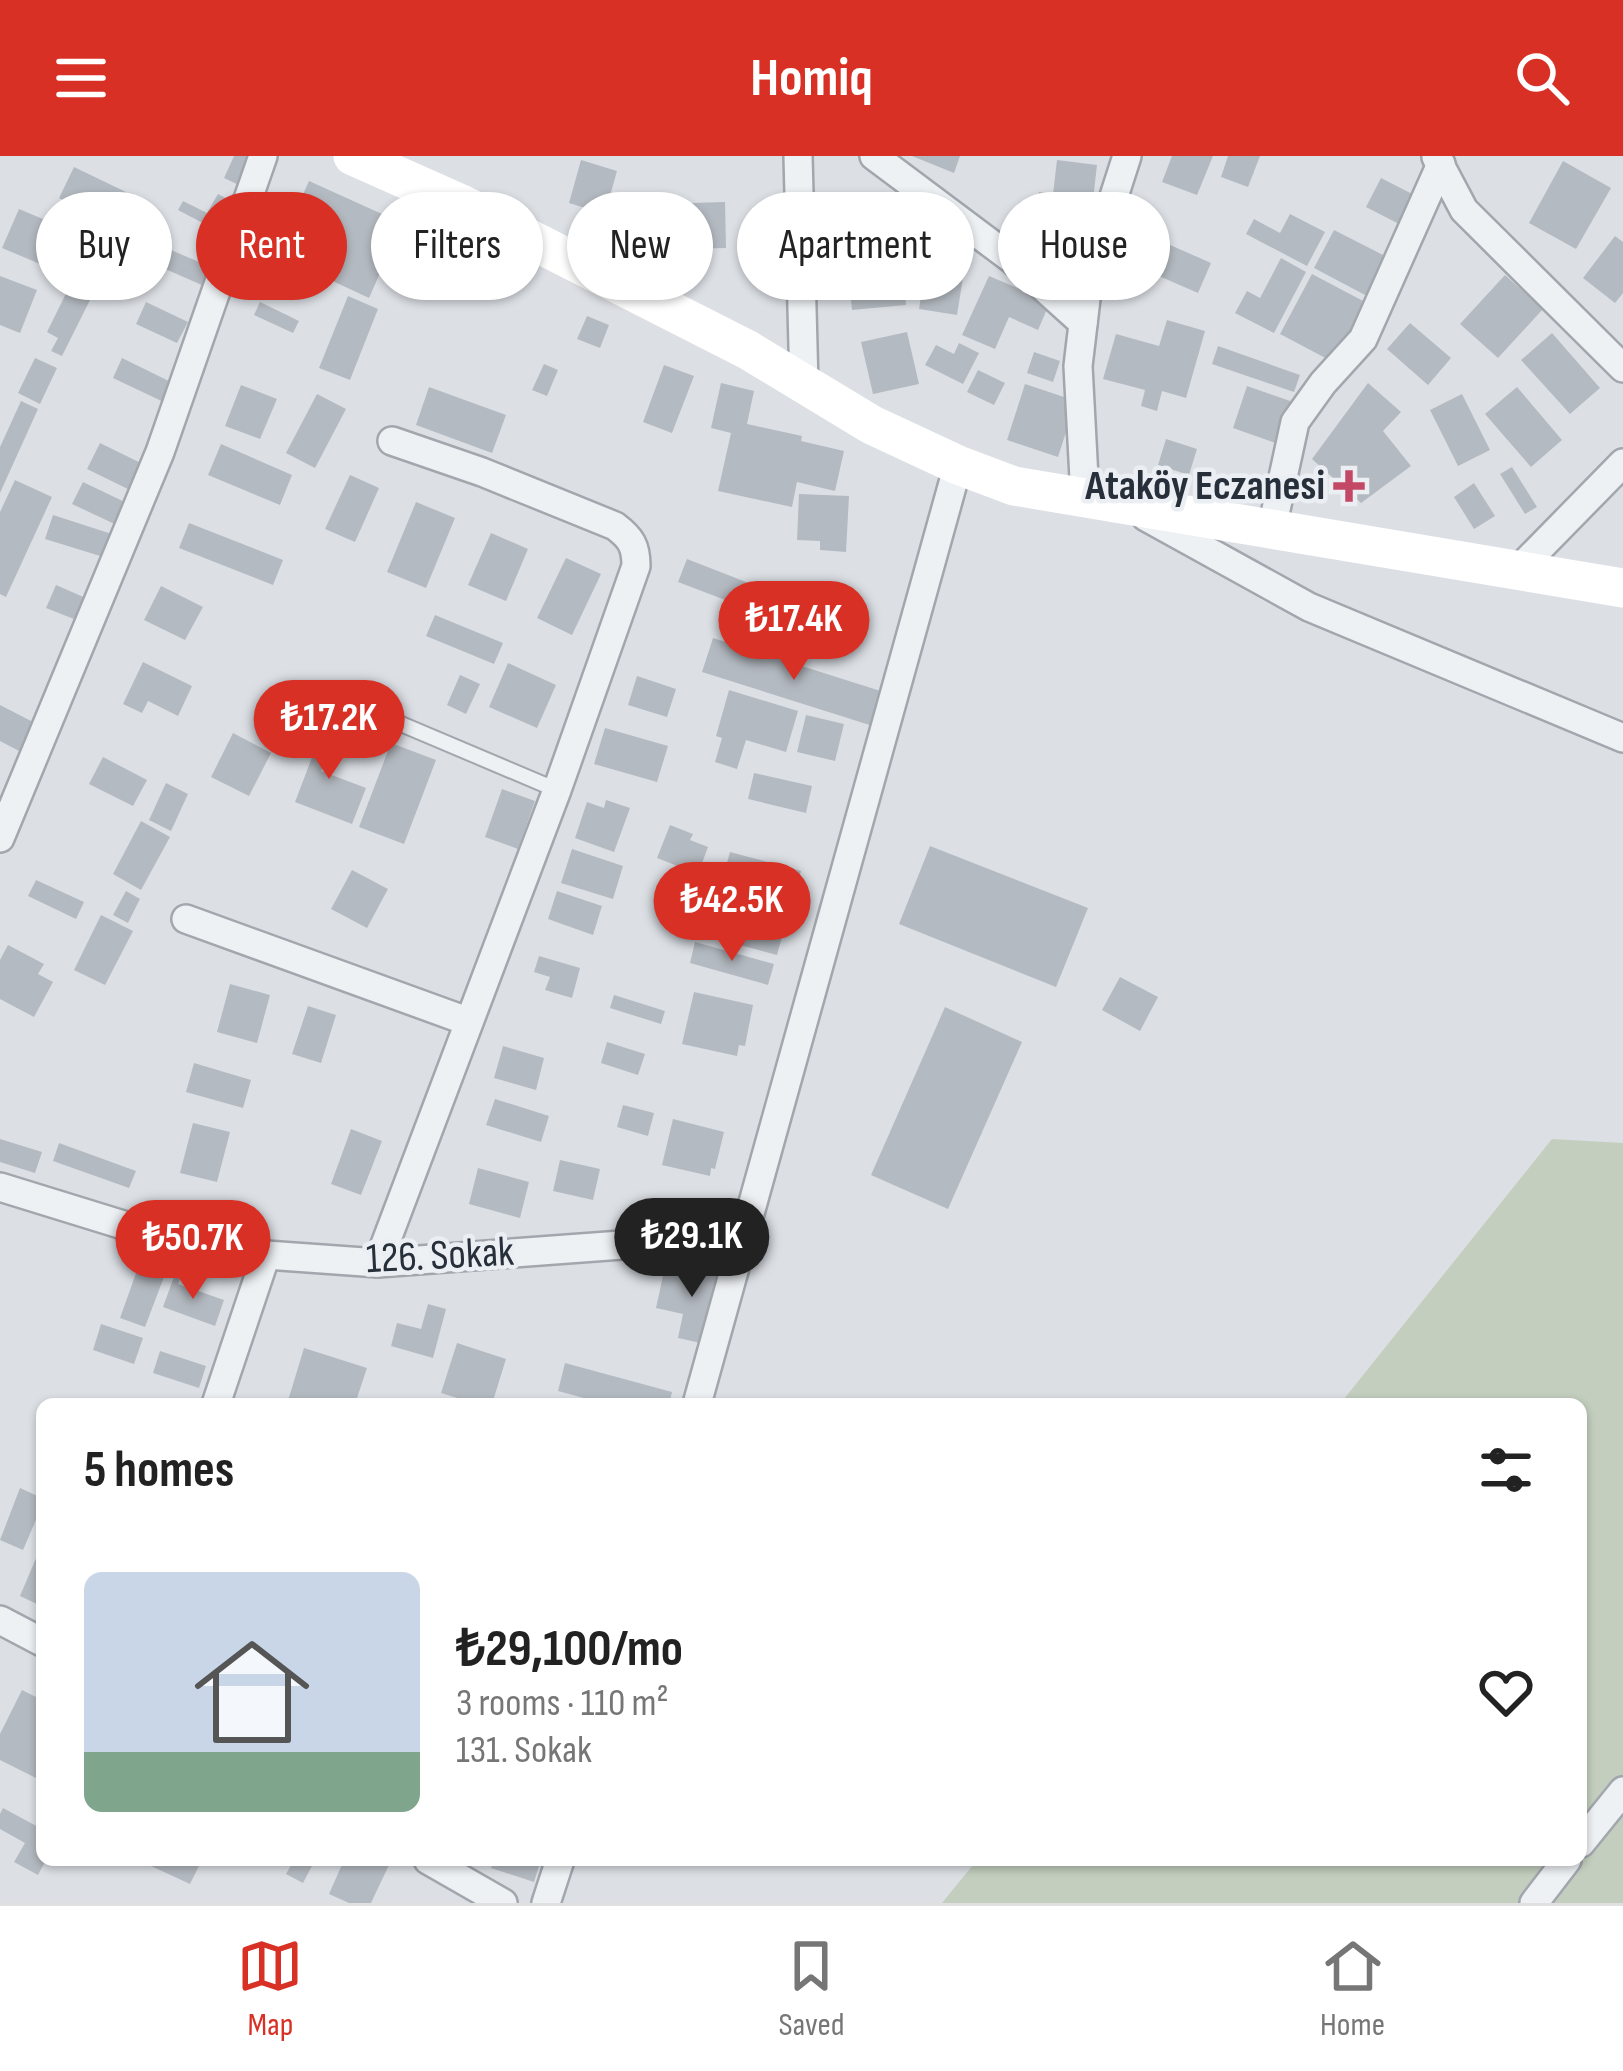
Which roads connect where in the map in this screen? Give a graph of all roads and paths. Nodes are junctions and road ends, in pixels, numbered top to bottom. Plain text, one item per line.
1 (263, 156) edge
2 (353, 156) edge
3 (798, 156) edge
4 (874, 156) edge
5 (1127, 156) edge
6 (1438, 160) edge
7 (1083, 323) junction
8 (1623, 368) edge
9 (805, 385) junction
10 (392, 442) dead end
11 (1623, 463) edge
12 (958, 465) junction
13 (1103, 500) junction
14 (1272, 528) junction
15 (1520, 569) junction
16 (1623, 588) edge
17 (342, 699) dead end
18 (1623, 738) edge
19 (556, 790) junction
20 (0, 838) edge
21 (186, 919) dead end
22 (467, 1021) junction
23 (0, 1186) edge
24 (744, 1236) junction
25 (266, 1255) junction
26 (378, 1263) junction
27 (218, 1398) edge
28 (699, 1398) edge
29 (0, 1620) edge
30 (36, 1639) edge
31 (1623, 1791) edge
32 (1587, 1836) edge
33 (438, 1866) edge
34 (558, 1866) edge
35 (1563, 1866) edge
36 (503, 1903) edge
37 (546, 1903) edge
38 (1534, 1903) edge

1 - 20 street
2 - 9 main road
3 - 9 street
4 - 7 street
5 - 7 street
6 - 8 street
6 - 14 street
7 - 13 street
9 - 12 main road
10 - 19 street
11 - 15 street
12 - 13 main road
12 - 24 street
13 - 14 main road
13 - 18 street
14 - 15 main road
15 - 16 main road
17 - 19 lane
19 - 22 street
21 - 22 street
22 - 26 street
23 - 25 street, 126. Sokak
24 - 26 street, 126. Sokak
24 - 28 street
25 - 26 street, 126. Sokak
25 - 27 street
29 - 30 street
31 - 32 street
33 - 36 street
34 - 37 street
35 - 38 street

